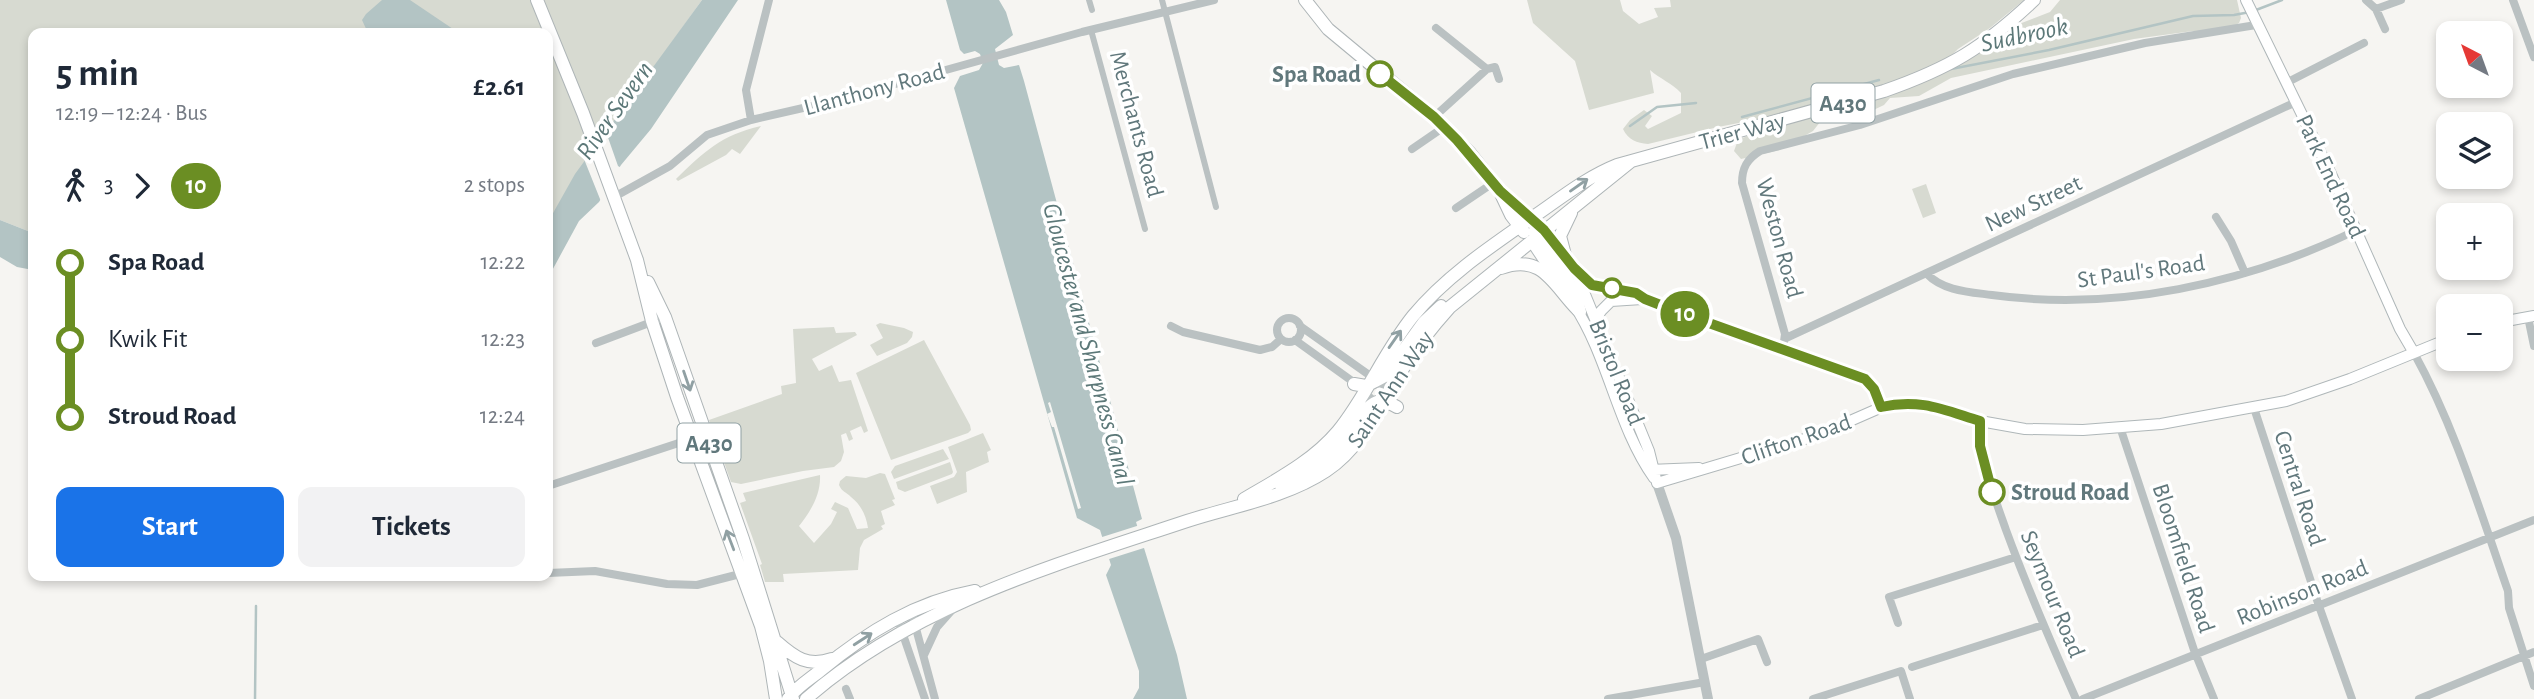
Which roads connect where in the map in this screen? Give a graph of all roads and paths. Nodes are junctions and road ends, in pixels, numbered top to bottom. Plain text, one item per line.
1 (537, 0) edge
2 (769, 0) edge
3 (1089, 0) edge
4 (1162, 0) edge
5 (1214, 0) edge
6 (1305, 0) edge
7 (2034, 0) edge
8 (2246, 0) edge
9 (2366, 0) edge
10 (2401, 0) edge
11 (2513, 0) edge
12 (1091, 9) dead end
13 (2376, 9) junction
14 (1164, 12) junction
15 (2256, 25) junction
16 (548, 28) edge
17 (1436, 28) dead end
18 (2385, 29) dead end
19 (1091, 30) junction
20 (553, 39) edge
21 (2364, 43) dead end
22 (2534, 57) edge
23 (1487, 69) junction
24 (1499, 79) dead end
25 (2286, 83) junction
26 (2295, 102) junction
27 (1434, 117) junction
28 (751, 120) junction
29 (1444, 127) junction
30 (1412, 149) dead end
31 (1630, 162) junction
32 (1497, 187) junction
33 (614, 196) junction
34 (1577, 204) junction
35 (1216, 207) dead end
36 (1457, 208) dead end
37 (2216, 217) dead end
38 (1532, 218) junction
39 (1519, 227) junction
40 (1145, 229) dead end
41 (2357, 230) junction
42 (1537, 236) junction
43 (1565, 255) junction
44 (1574, 268) junction
45 (2245, 273) junction
46 (1489, 274) junction
47 (1927, 274) junction
48 (1645, 299) junction
49 (1580, 314) junction
50 (2531, 316) edge
51 (658, 319) junction
52 (1596, 319) junction
53 (2513, 320) edge
54 (1171, 326) dead end
55 (1300, 326) junction
56 (1281, 339) junction
57 (1295, 340) junction
58 (596, 343) dead end
59 (1784, 344) junction
60 (2436, 344) edge
61 (2534, 346) edge
62 (2414, 353) junction
63 (1367, 384) junction
64 (1382, 401) junction
65 (1397, 407) dead end
66 (1881, 407) junction
67 (2254, 408) junction
68 (1980, 421) junction
69 (2120, 427) junction
70 (706, 433) junction
71 (692, 438) junction
72 (1709, 468) junction
73 (1651, 469) junction
74 (1657, 483) junction
75 (553, 484) edge
76 (1247, 497) junction
77 (1231, 507) junction
78 (2534, 520) edge
79 (2490, 538) junction
80 (2016, 557) junction
81 (748, 572) junction
82 (553, 573) edge
83 (993, 588) junction
84 (957, 605) junction
85 (2319, 606) junction
86 (911, 610) junction
87 (897, 617) junction
88 (1898, 623) dead end
89 (2043, 625) junction
90 (916, 626) junction
91 (902, 633) junction
92 (777, 642) junction
93 (2530, 654) edge
94 (2196, 655) junction
95 (924, 656) junction
96 (834, 659) junction
97 (1701, 659) junction
98 (1767, 662) dead end
99 (1912, 667) dead end
100 (1705, 682) junction
101 (2534, 686) edge
102 (846, 690) dead end
103 (791, 697) edge
104 (776, 699) edge
105 (806, 699) edge
106 (850, 699) edge
107 (925, 699) edge
108 (935, 699) edge
109 (1608, 699) edge
110 (1708, 699) edge
111 (1813, 699) edge
112 (1910, 699) edge
113 (2076, 699) edge
114 (2084, 699) edge
115 (2214, 699) edge
116 (2352, 699) edge
117 (2419, 699) edge

1 - 16 main road, A430
2 - 28 street
3 - 12 street
4 - 14 street
5 - 14 street, Llanthony Road
6 - 27 main road
7 - 31 main road, Trier Way / A430
8 - 15 main road, Park End Road
9 - 13 street
10 - 13 street
11 - 22 street
13 - 18 street
14 - 19 street, Llanthony Road
14 - 35 street
15 - 25 main road, Park End Road
15 - 59 street, Weston Road
17 - 23 street
19 - 28 street, Llanthony Road
19 - 40 street, Merchants Road
20 - 33 main road, A430
21 - 25 street
23 - 24 street
23 - 27 street
25 - 26 main road, Park End Road
26 - 41 main road, Park End Road
26 - 47 street, New Street
27 - 29 main road
28 - 33 street, Llanthony Road
29 - 30 street
29 - 32 main road
31 - 34 main road, Trier Way / A430
38 -> 31 main road, Trier Way / A430
32 - 36 street
32 - 38 main road
32 - 39 main road
33 - 51 main road, A430
34 - 42 main road, Trier Way / A430
34 - 43 main road
37 - 45 street
38 - 39 main road, Trier Way / A430
38 - 42 main road
39 - 42 main road
63 -> 39 main road, Saint Ann Way / A430
41 - 45 street, St Paul's Road
41 - 62 main road, Park End Road
42 - 43 main road, Bristol Road
42 - 46 main road, Saint Ann Way / A430
42 - 49 main road
43 - 44 main road, Bristol Road
44 - 48 main road
44 - 52 main road, Bristol Road
45 - 47 street, St Paul's Road
46 - 49 main road
46 - 63 main road
46 - 64 main road, Saint Ann Way / A430
47 - 59 street, New Street
48 - 52 main road
48 - 59 main road
49 - 73 main road, Bristol Road
50 - 53 main road
50 - 61 street
51 - 58 street
51 -> 70 main road, A430
51 - 71 main road
52 - 73 main road, Bristol Road
54 - 56 street
55 - 56 street
55 - 57 street
55 - 63 street
56 - 57 street
57 - 63 street
59 - 66 main road
60 - 62 main road
62 - 67 main road
62 - 79 street
63 - 64 street
63 - 64 street
63 - 76 main road, Saint Ann Way / A430
64 - 65 main road
64 - 76 main road
64 - 77 main road, Saint Ann Way / A430
66 - 68 main road
66 - 72 main road, Clifton Road
67 - 69 main road
67 - 85 street, Central Road
68 - 69 main road
68 - 80 street, Seymour Road
69 - 94 street, Bloomfield Road
70 - 71 street
70 - 81 main road, A430
71 - 75 street
81 -> 71 main road
72 - 73 main road, Clifton Road
72 - 74 main road, Clifton Road
73 - 74 main road, Bristol Road
74 - 97 street, Bristol Road
76 - 77 main road, Saint Ann Way / A430
77 - 83 main road, Saint Ann Way / A430
78 - 79 street, Robinson Road
79 - 85 street, Robinson Road
79 - 93 street
80 - 88 street
80 - 89 street, Seymour Road
81 - 82 street
81 - 92 main road, A430
81 - 104 main road
83 - 84 main road, Saint Ann Way / A430
83 - 86 main road, Saint Ann Way
84 - 90 main road, Saint Ann Way / A430
84 - 95 street
85 - 94 street, Robinson Road
85 - 116 street, Central Road
86 - 87 main road, Saint Ann Way
86 - 90 street
87 - 91 street
96 -> 87 main road, Saint Ann Way
89 - 99 street
89 - 113 street, Seymour Road
90 - 91 main road, Saint Ann Way / A430
90 - 95 street
91 - 105 main road, Saint Ann Way / A430
91 - 107 street
92 - 96 main road
92 - 103 main road, A430
93 - 101 street
93 - 117 street
94 - 114 street, Robinson Road
94 - 115 street, Bloomfield Road
95 - 108 street
96 - 103 main road, Saint Ann Way
97 - 98 street
97 - 100 street, Bristol Road
100 - 109 street
100 - 110 street, Bristol Road
102 - 106 street
111 - 112 street

